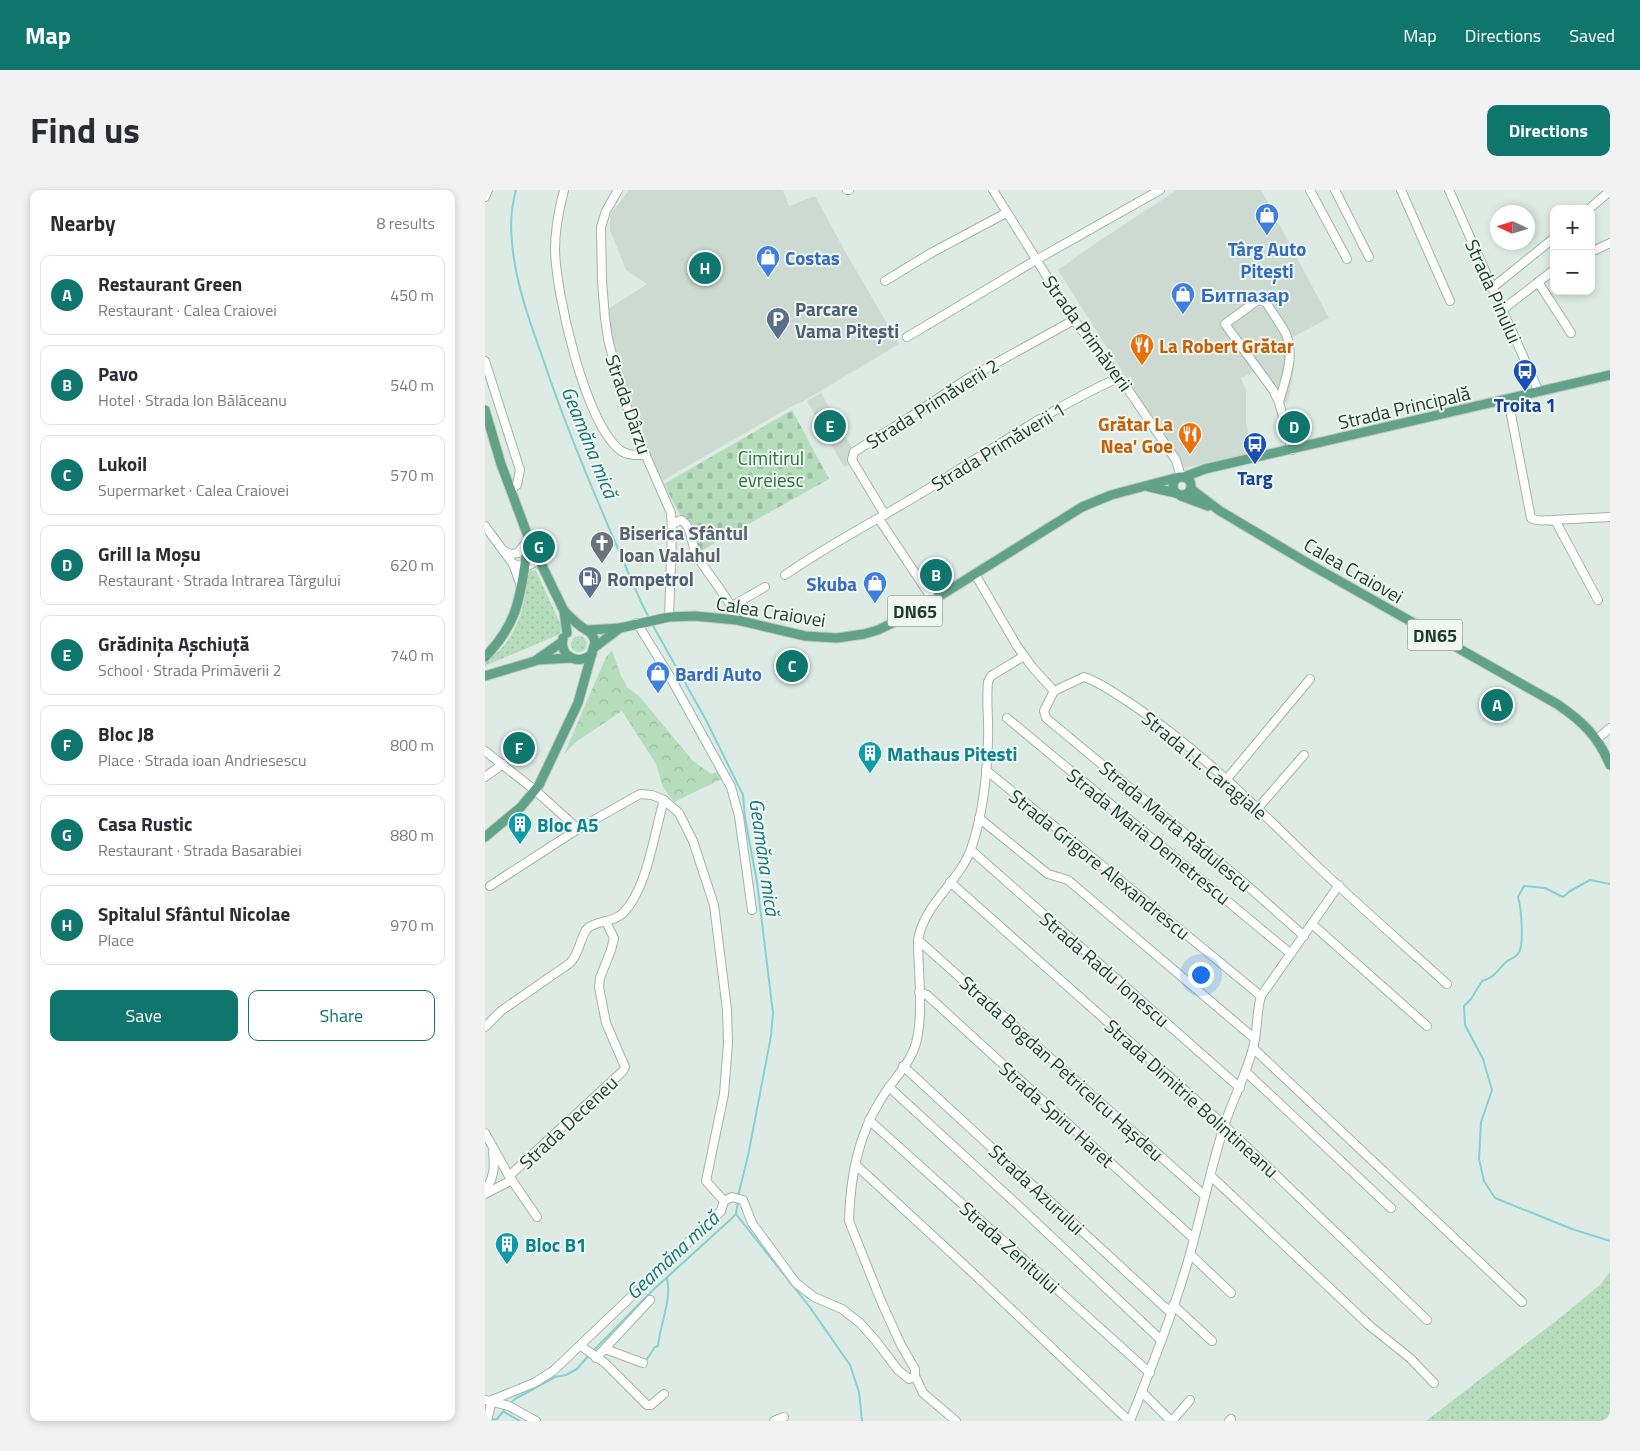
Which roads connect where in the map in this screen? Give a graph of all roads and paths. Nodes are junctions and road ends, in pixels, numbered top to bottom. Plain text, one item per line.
1 (488, 190) edge
2 (564, 190) edge
3 (618, 190) edge
4 (993, 190) edge
5 (1160, 190) edge
6 (1310, 190) edge
7 (1335, 190) edge
8 (1401, 190) edge
9 (1449, 190) edge
10 (1610, 191) edge
11 (485, 197) edge
12 (1594, 205) edge
13 (1006, 213) junction
14 (1550, 241) edge
15 (1610, 243) edge
16 (1595, 250) edge
17 (1369, 257) dead end
18 (1347, 259) dead end
19 (1036, 260) junction
20 (1550, 273) edge
21 (885, 281) dead end
22 (1538, 282) junction
23 (1492, 288) junction
24 (1450, 301) dead end
25 (1503, 310) junction
26 (1074, 320) junction
27 (1571, 333) dead end
28 (907, 337) dead end
29 (485, 361) edge
30 (1610, 375) edge
31 (1118, 378) junction
32 (1539, 392) junction
33 (1508, 399) junction
34 (1279, 402) junction
35 (485, 410) edge
36 (1292, 450) junction
37 (646, 455) junction
38 (1205, 468) junction
39 (1181, 477) junction
40 (1149, 486) junction
41 (1191, 487) junction
42 (511, 490) junction
43 (1178, 495) junction
44 (1220, 511) junction
45 (882, 517) junction
46 (1610, 517) edge
47 (1552, 520) junction
48 (672, 524) junction
49 (485, 526) edge
50 (529, 539) junction
51 (504, 551) junction
52 (538, 561) junction
53 (513, 564) junction
54 (524, 567) junction
55 (975, 574) junction
56 (785, 575) dead end
57 (521, 587) junction
58 (765, 587) dead end
59 (933, 600) junction
60 (1598, 600) dead end
61 (731, 606) junction
62 (563, 611) junction
63 (669, 617) junction
64 (737, 620) junction
65 (639, 623) junction
66 (620, 628) junction
67 (585, 629) junction
68 (567, 633) junction
69 (562, 642) junction
70 (594, 650) junction
71 (1024, 656) junction
72 (485, 657) edge
73 (573, 659) junction
74 (535, 660) junction
75 (485, 676) edge
76 (1310, 679) dead end
77 (585, 684) junction
78 (1054, 692) junction
79 (1007, 718) dead end
80 (1610, 728) edge
81 (1597, 739) junction
82 (485, 751) edge
83 (1304, 755) dead end
84 (503, 764) junction
85 (1610, 765) edge
86 (986, 770) junction
87 (485, 777) edge
88 (1226, 780) junction
89 (536, 790) junction
90 (664, 800) junction
91 (1258, 808) junction
92 (979, 818) junction
93 (579, 829) junction
94 (485, 837) edge
95 (971, 850) junction
96 (950, 882) junction
97 (1339, 885) junction
98 (490, 886) dead end
99 (752, 910) dead end
100 (606, 922) junction
101 (1312, 924) junction
102 (1304, 936) junction
103 (918, 940) junction
104 (1291, 954) junction
105 (1447, 984) dead end
106 (919, 992) junction
107 (1261, 996) junction
108 (1427, 1026) dead end
109 (485, 1027) edge
110 (1255, 1039) junction
111 (1253, 1048) junction
112 (903, 1066) junction
113 (1246, 1072) junction
114 (889, 1087) junction
115 (1240, 1088) junction
116 (869, 1120) junction
117 (1224, 1125) junction
118 (485, 1134) edge
119 (492, 1147) junction
120 (856, 1165) junction
121 (1211, 1176) junction
122 (510, 1178) junction
123 (485, 1193) edge
124 (1205, 1196) junction
125 (732, 1199) junction
126 (1391, 1208) dead end
127 (537, 1218) dead end
128 (1194, 1239) junction
129 (1190, 1254) junction
130 (1231, 1293) dead end
131 (650, 1300) dead end
132 (1522, 1302) dead end
133 (1172, 1309) junction
134 (1427, 1320) dead end
135 (1161, 1340) junction
136 (1212, 1341) dead end
137 (583, 1348) junction
138 (605, 1349) junction
139 (594, 1357) junction
140 (643, 1363) dead end
141 (1150, 1373) junction
142 (915, 1376) junction
143 (1434, 1383) dead end
144 (1142, 1392) junction
145 (664, 1394) dead end
146 (488, 1400) edge
147 (1190, 1400) dead end
148 (783, 1417) dead end
149 (488, 1419) edge
150 (536, 1421) edge
151 (774, 1421) edge
152 (957, 1421) edge
153 (1129, 1421) edge
154 (1172, 1421) edge

1 - 11 street
2 - 37 street
3 - 37 street, Strada Dârzu
4 - 13 street, Strada Primăverii
5 - 19 street
6 - 18 street
7 - 17 street
8 - 24 street
9 - 23 street, Strada Pinului
10 - 12 street
13 - 19 street, Strada Primăverii
13 - 21 street
14 - 23 street
15 - 16 street
19 - 26 street, Strada Primăverii
19 - 28 street
20 - 22 street
22 - 25 street
22 - 27 street
23 - 25 street, Strada Pinului
25 - 32 street, Strada Pinului
26 - 31 street, Strada Primăverii
26 - 45 street, Strada Primăverii 2
29 - 42 street
30 - 32 main road, Strada Principală
31 - 39 street, Strada Primăverii
31 - 45 street, Strada Primăverii 1
32 - 33 main road, Strada Principală
33 - 36 main road, Strada Principală
33 - 47 street
34 - 34 street
34 - 36 street
35 - 42 main road
36 - 38 main road, Strada Principală
37 - 48 street, Strada Dârzu
38 - 39 main road, Strada Principală
38 - 41 main road
39 - 40 main road, Calea Craiovei / DN65
39 - 41 main road, DN65
39 - 43 main road
40 - 43 main road, Calea Craiovei / DN65
40 - 55 main road, Calea Craiovei / DN65
41 - 43 main road
41 - 44 main road, Calea Craiovei / DN65
42 - 50 main road
43 - 44 main road, Calea Craiovei / DN65
44 - 81 main road, Calea Craiovei / DN65
45 - 56 street, Strada Primăverii 1
45 - 59 street, Strada Primăverii 2
46 - 47 street
47 - 60 street
48 - 61 street
48 - 63 street, Strada Dârzu
49 - 51 street
50 - 51 street
50 - 52 main road
50 - 54 main road
51 - 53 street
52 - 54 street
52 - 62 main road
53 - 54 street
53 - 57 street
54 - 57 main road
55 - 59 main road, Calea Craiovei / DN65
55 - 71 street
57 - 72 main road
58 - 61 street
59 - 64 main road, Calea Craiovei / DN65
61 - 64 street
62 - 67 main road
62 - 68 main road
63 - 64 main road, Calea Craiovei / DN65
63 - 65 main road, Calea Craiovei / DN65
65 - 66 main road, Calea Craiovei / DN65
65 - 99 street
66 - 67 main road
66 - 70 main road
67 - 68 main road
67 - 70 main road
68 - 69 main road
69 - 73 main road
69 - 74 main road
70 - 73 main road
70 - 77 main road
71 - 78 street
71 - 86 street
73 - 74 main road
73 - 77 main road
74 - 75 main road
76 - 88 street
77 - 89 main road
78 - 88 street, Strada I.L. Caragiale
78 - 102 street, Strada Marta Rădulescu
79 - 104 street, Strada Maria Demetrescu
80 - 81 street
81 - 85 main road, Calea Craiovei / DN65
82 - 84 street
83 - 91 street
84 - 87 street
84 - 89 street
86 - 92 street
86 - 107 street, Strada Grigore Alexandrescu
88 - 91 street, Strada I.L. Caragiale
89 - 93 street
89 - 94 main road
90 - 93 street
90 - 100 street
90 - 125 street
91 - 97 street, Strada I.L. Caragiale
92 - 95 street
92 - 110 street
93 - 98 street
95 - 96 street
95 - 115 street, Strada Radu Ionescu
96 - 103 street
96 - 117 street, Strada Dimitrie Bolintineanu
97 - 101 street
97 - 105 street, Strada I.L. Caragiale
100 - 109 street
100 - 122 street, Strada Deceneu
101 - 102 street
101 - 108 street
102 - 104 street
103 - 106 street
103 - 124 street, Strada Bogdan Petricelcu Hașdeu
104 - 107 street
106 - 112 street
106 - 128 street, Strada Spiru Haret
107 - 110 street
110 - 111 street
111 - 113 street
111 - 132 street
112 - 114 street
112 - 133 street, Strada Azurului
113 - 115 street
113 - 126 street
114 - 116 street
114 - 135 street
115 - 117 street
116 - 120 street
116 - 141 street, Strada Zenitului
117 - 121 street
117 - 134 street, Strada Dimitrie Bolintineanu
118 - 119 street
119 - 122 street
119 - 123 street
120 - 142 street
120 - 153 street
121 - 124 street
121 - 143 street
122 - 123 street, Strada Deceneu
122 - 127 street
124 - 128 street
125 - 137 street
125 - 142 street
128 - 129 street
129 - 130 street
129 - 133 street
131 - 138 street
133 - 135 street
133 - 136 street, Strada Azurului
135 - 141 street
137 - 139 street
137 - 146 street
138 - 139 street
138 - 140 street
139 - 145 street
141 - 144 street
142 - 152 street
144 - 153 street
144 - 154 street
146 - 149 street
146 - 150 street
147 - 154 street
148 - 151 street

